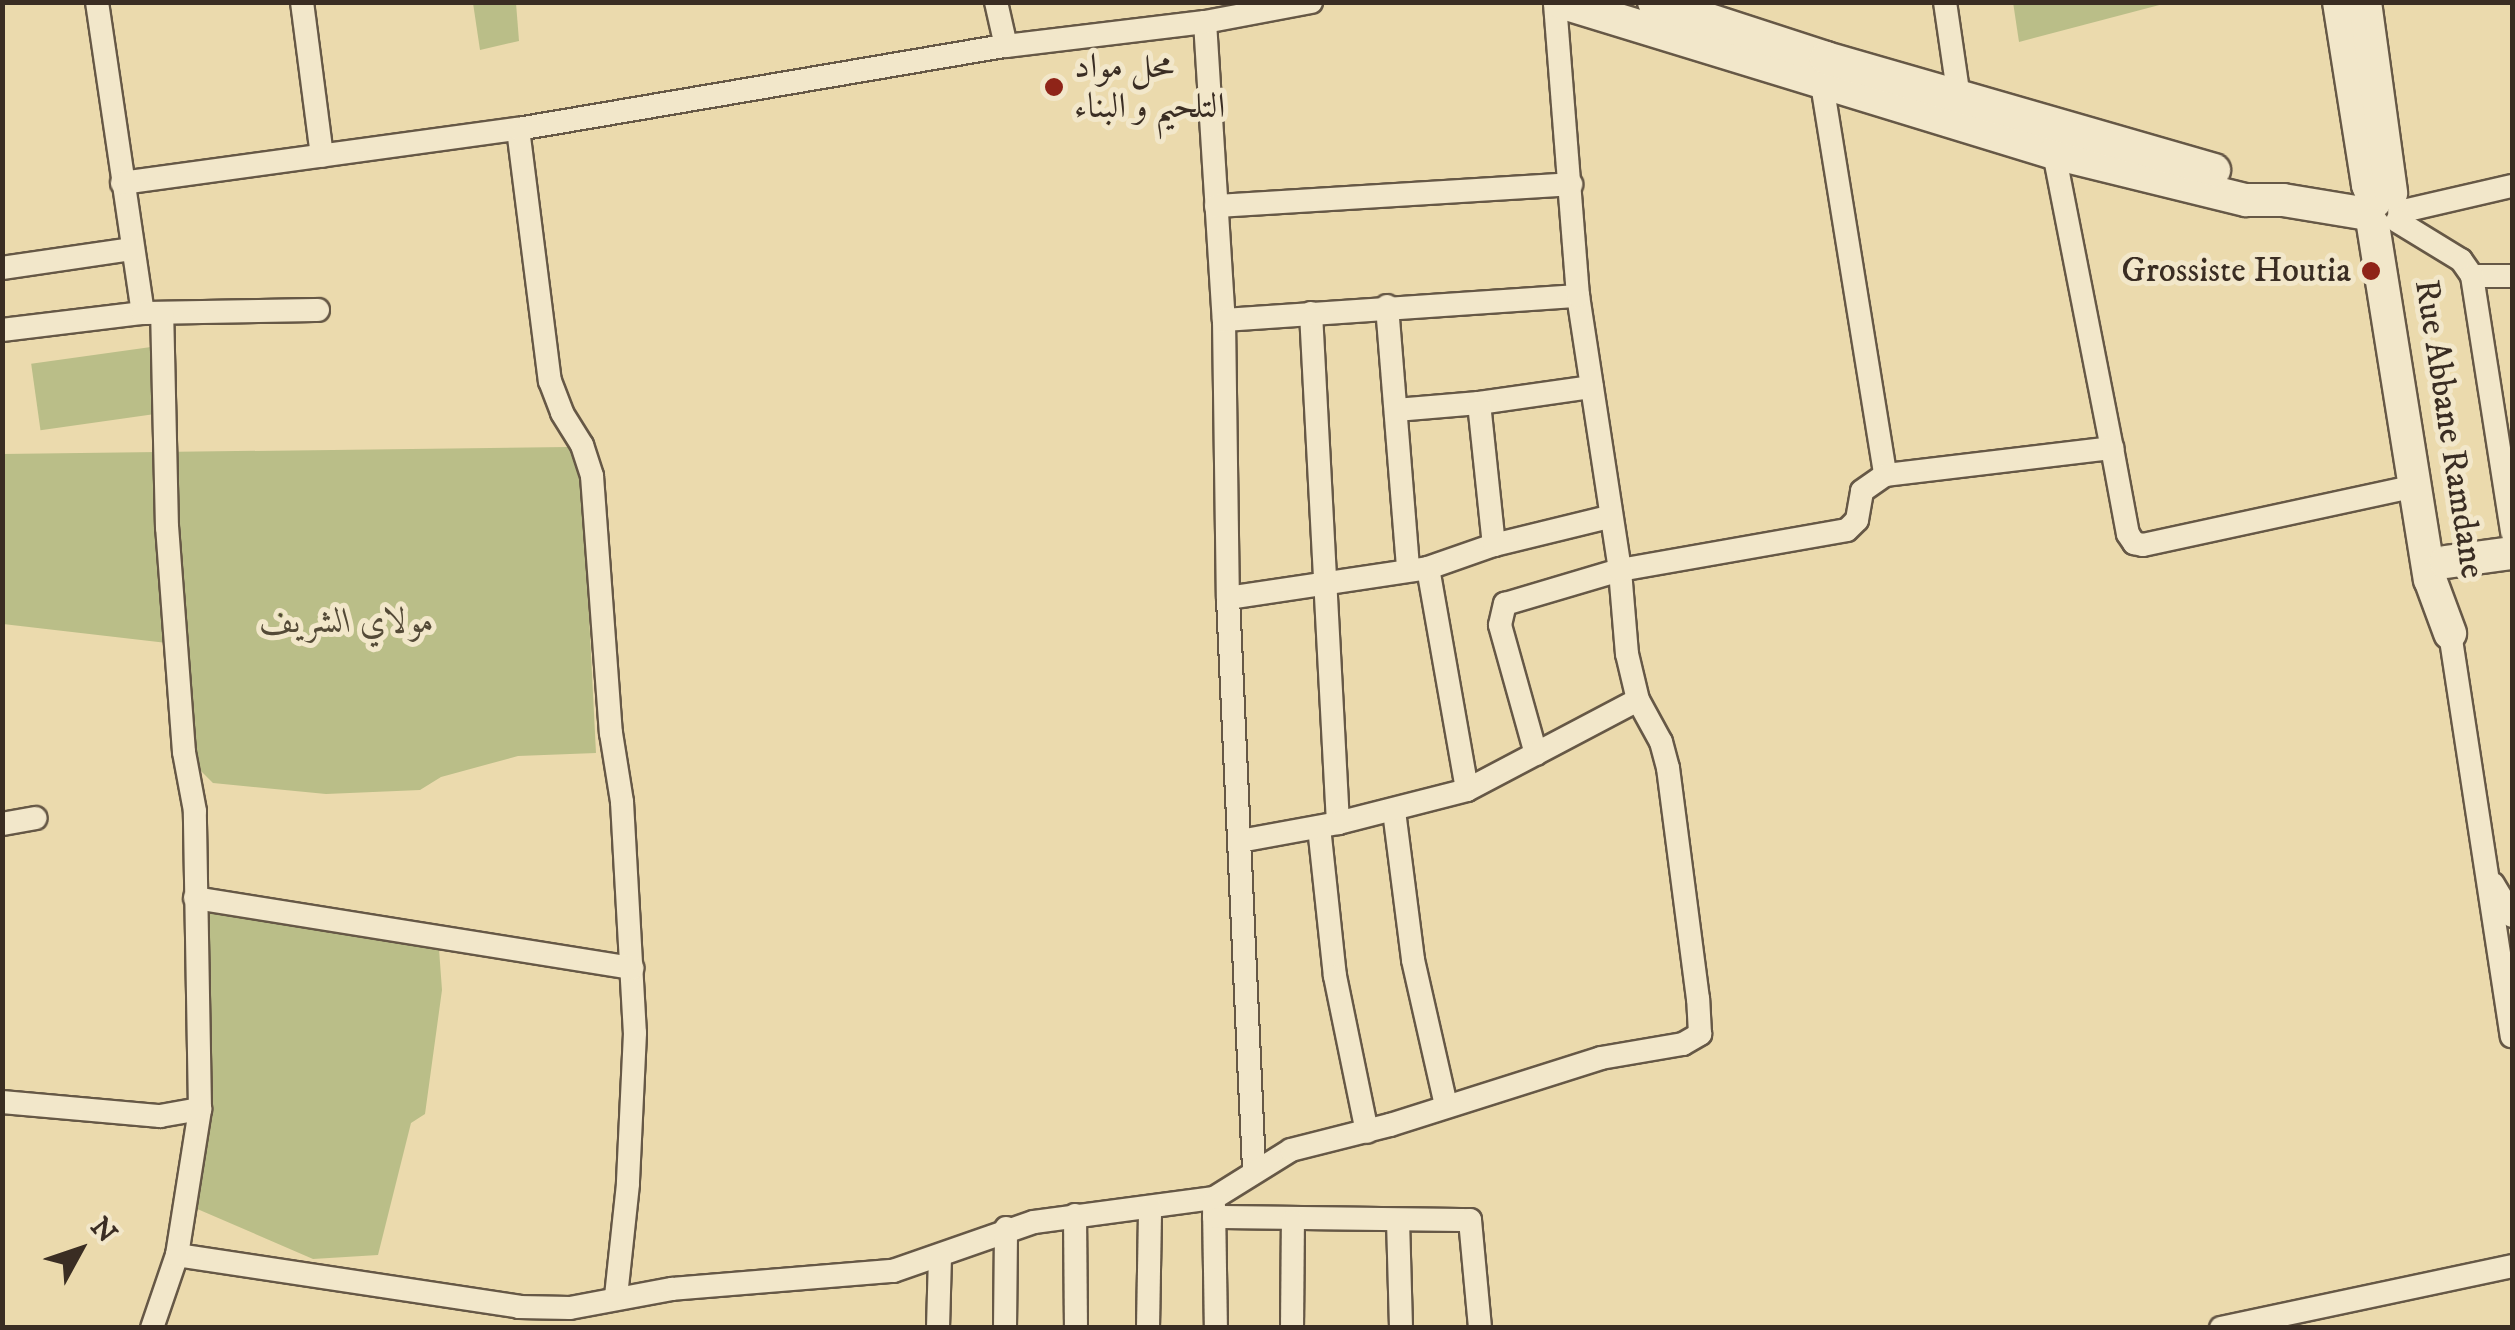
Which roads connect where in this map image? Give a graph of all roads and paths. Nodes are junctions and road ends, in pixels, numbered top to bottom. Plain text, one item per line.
1 (97, 2) edge
2 (302, 2) edge
3 (996, 2) edge
4 (1312, 2) edge
5 (1557, 2) edge
6 (1654, 2) edge
7 (1945, 2) edge
8 (2361, 3) edge
9 (1206, 22) junction
10 (1006, 46) junction
11 (1822, 84) junction
12 (1959, 98) junction
13 (518, 129) junction
14 (2054, 153) junction
15 (322, 156) junction
16 (122, 183) junction
17 (1571, 184) junction
18 (2512, 186) edge
19 (2283, 200) junction
20 (1216, 206) junction
21 (2386, 214) junction
22 (132, 249) junction
23 (2, 268) edge
24 (2472, 276) junction
25 (2512, 276) edge
26 (1578, 296) junction
27 (1387, 306) junction
28 (318, 310) dead end
29 (153, 313) junction
30 (1311, 313) junction
31 (1224, 320) junction
32 (2, 330) edge
33 (1592, 387) junction
34 (2410, 392) junction
35 (1479, 402) junction
36 (1396, 410) junction
37 (2505, 437) edge
38 (2112, 448) junction
39 (1885, 474) junction
40 (2415, 486) junction
41 (1609, 517) junction
42 (2512, 532) edge
43 (1494, 545) junction
44 (2512, 553) edge
45 (2446, 562) junction
46 (1418, 568) junction
47 (1620, 570) junction
48 (1322, 583) junction
49 (1228, 598) junction
50 (2450, 633) junction
51 (1638, 700) junction
52 (1536, 754) junction
53 (1467, 790) junction
54 (1394, 811) junction
55 (35, 818) dead end
56 (2, 824) edge
57 (1329, 825) junction
58 (1240, 840) junction
59 (2487, 872) junction
60 (195, 898) junction
61 (2512, 916) edge
62 (632, 968) junction
63 (2508, 969) edge
64 (2512, 1036) edge
65 (2, 1102) edge
66 (1446, 1104) junction
67 (200, 1109) junction
68 (1367, 1132) junction
69 (1254, 1169) junction
70 (1214, 1207) junction
71 (1150, 1208) junction
72 (1075, 1215) junction
73 (1398, 1220) junction
74 (1293, 1221) junction
75 (1006, 1228) junction
76 (178, 1255) junction
77 (940, 1256) junction
78 (2512, 1266) edge
79 (616, 1297) junction
80 (518, 1317) edge
81 (152, 1328) edge
82 (938, 1328) edge
83 (1005, 1328) edge
84 (1076, 1328) edge
85 (1148, 1328) edge
86 (1216, 1328) edge
87 (1292, 1328) edge
88 (1401, 1328) edge
89 (1480, 1328) edge
90 (2221, 1328) edge

1 - 16 street
2 - 15 street
3 - 10 street
4 - 9 street
5 - 11 street
5 - 17 street
6 - 12 street
7 - 12 street
8 - 21 street, Rue Abbane Ramdane
9 - 10 street
9 - 20 street
10 - 13 street
11 - 14 street
11 - 39 street
12 - 19 street
13 - 15 street
13 - 62 street
14 - 19 street
14 - 38 street
15 - 16 street
16 - 22 street
17 - 20 street
17 - 26 street
18 - 21 street
19 - 21 street
20 - 31 street
21 - 24 street
21 - 34 street, Rue Abbane Ramdane
22 - 23 street
22 - 29 street
24 - 25 street
24 - 37 street
26 - 27 street
26 - 33 street
27 - 30 street
27 - 36 street
28 - 29 street
29 - 32 street
29 - 60 street
30 - 31 street
30 - 48 street
31 - 49 street
33 - 35 street
33 - 41 street
34 - 40 street, Rue Abbane Ramdane
34 - 45 street, Rue Abbane Ramdane
35 - 36 street
35 - 43 street
36 - 46 street
37 - 42 street
38 - 39 street
38 - 40 street
39 - 47 street
40 - 50 street, Rue Abbane Ramdane
41 - 43 street
41 - 47 street
43 - 46 street
44 - 45 street, Rue Abbane Ramdane
45 - 50 street, Rue Abbane Ramdane
46 - 48 street
46 - 53 street
47 - 51 street
47 - 52 street
48 - 49 street
48 - 57 street
49 - 58 street
50 - 59 street
51 - 52 street
51 - 66 street
52 - 53 street
53 - 54 street
54 - 57 street
54 - 66 street
55 - 56 street
57 - 58 street
57 - 68 street
58 - 69 street
59 - 61 street
59 - 63 street
60 - 62 street
60 - 67 street
62 - 79 street
63 - 64 street
65 - 67 street
66 - 68 street
67 - 76 street
68 - 69 street
69 - 70 street
70 - 71 street
70 - 74 street
70 - 86 street
71 - 72 street
71 - 85 street
72 - 75 street
72 - 84 street
73 - 74 street
73 - 88 street
73 - 89 street
74 - 87 street
75 - 77 street
75 - 83 street
76 - 80 street
76 - 81 street
77 - 79 street
77 - 82 street
78 - 90 street
79 - 80 street

